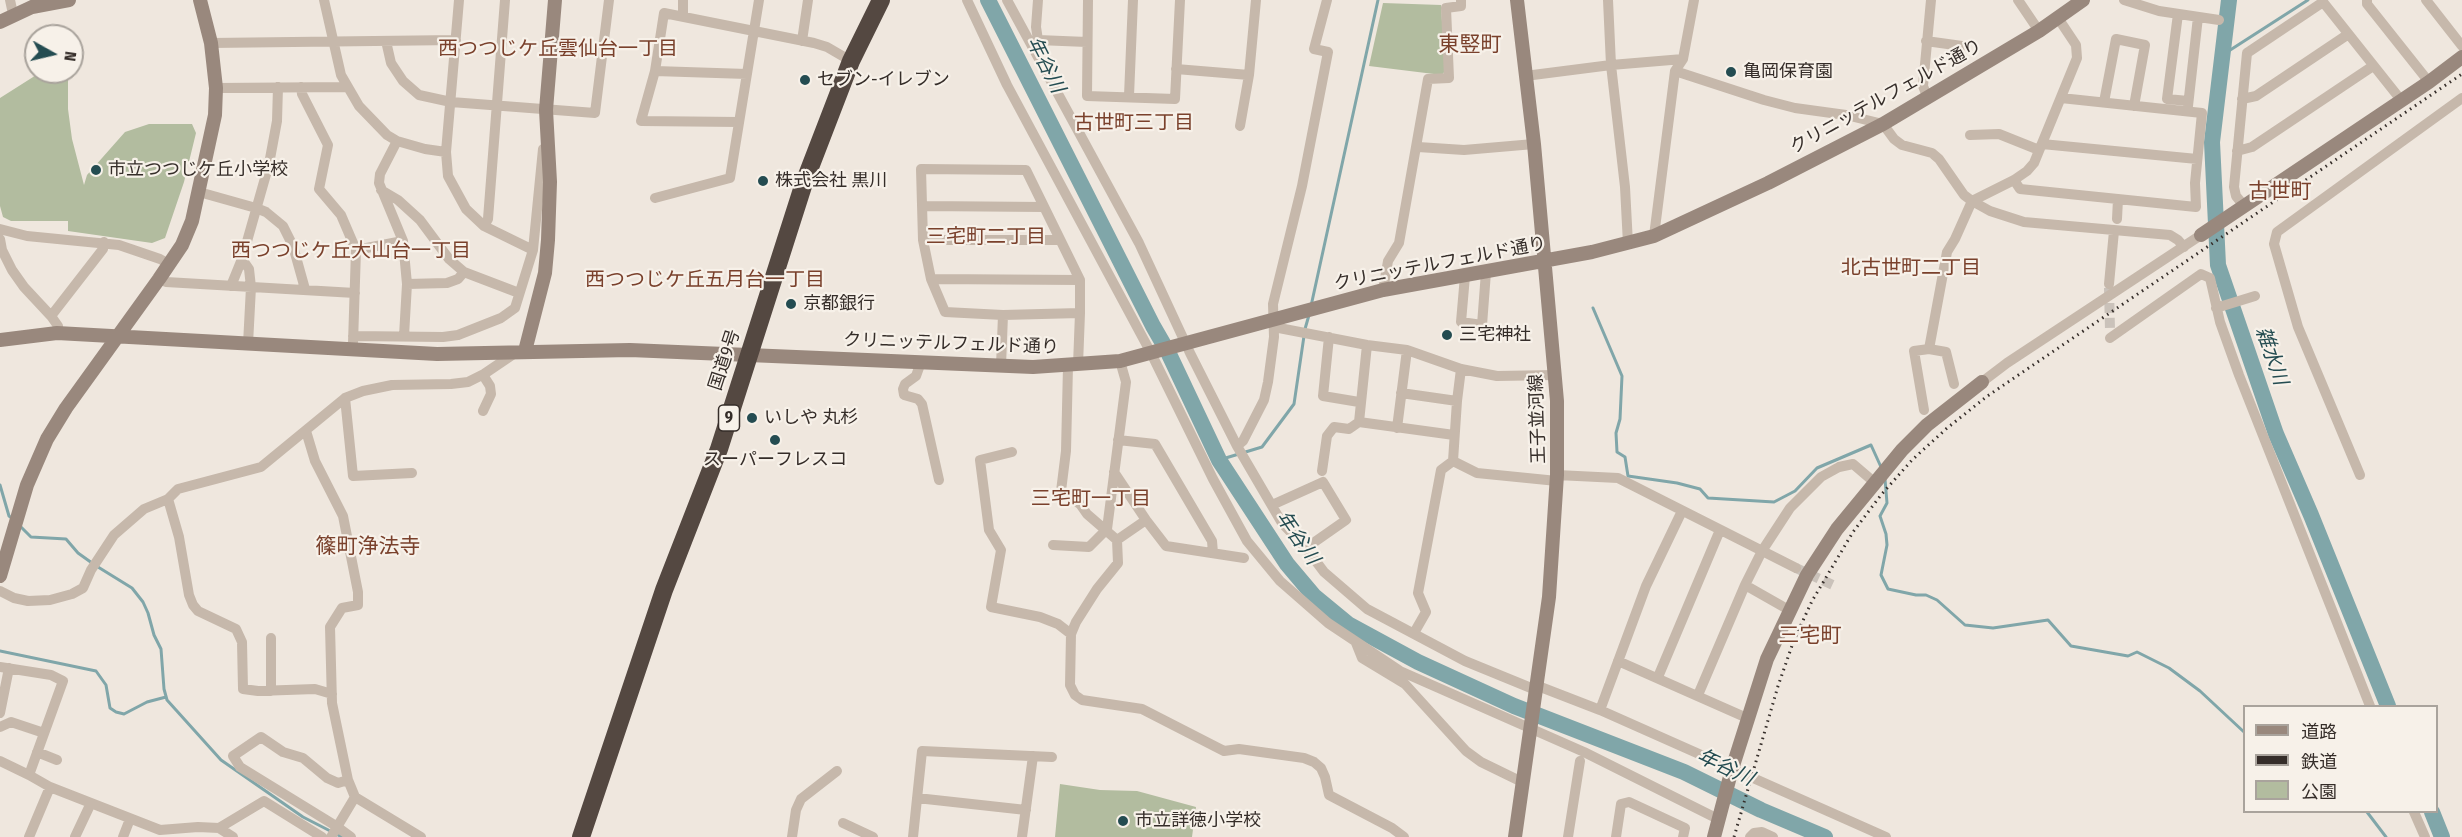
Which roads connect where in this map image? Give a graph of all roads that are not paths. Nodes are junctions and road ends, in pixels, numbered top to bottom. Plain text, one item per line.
1 (10, 0) edge
2 (69, 0) edge
3 (200, 0) edge
4 (324, 0) edge
5 (459, 0) edge
6 (505, 0) edge
7 (555, 0) edge
8 (609, 0) edge
9 (683, 0) edge
10 (759, 0) edge
11 (808, 0) edge
12 (881, 0) edge
13 (967, 0) edge
14 (1007, 0) edge
15 (1038, 0) edge
16 (1088, 0) edge
17 (1133, 0) edge
18 (1180, 0) edge
19 (1256, 0) edge
20 (1327, 0) edge
21 (1461, 0) edge
22 (1517, 0) edge
23 (1608, 0) edge
24 (1694, 0) edge
25 (1931, 0) edge
26 (2018, 0) edge
27 (2083, 0) edge
28 (2124, 0) edge
29 (2367, 0) edge
30 (2426, 0) edge
31 (13, 14) junction
32 (2178, 14) junction
33 (683, 17) junction
34 (2198, 17) junction
35 (2058, 18) junction
36 (2220, 20) dead end
37 (0, 22) edge
38 (754, 31) junction
39 (2039, 31) junction
40 (2347, 35) junction
41 (456, 40) junction
42 (386, 41) junction
43 (802, 41) junction
44 (1926, 41) junction
45 (333, 42) junction
46 (1087, 42) junction
47 (211, 43) junction
48 (1962, 46) dead end
49 (2462, 46) edge
50 (2462, 57) edge
51 (1683, 59) junction
52 (851, 61) junction
53 (1611, 65) junction
54 (2373, 66) junction
55 (1176, 69) junction
56 (655, 71) junction
57 (1675, 71) junction
58 (747, 74) junction
59 (1250, 75) junction
60 (1525, 76) junction
61 (2429, 82) junction
62 (278, 87) junction
63 (301, 87) junction
64 (346, 87) junction
65 (216, 88) junction
66 (1129, 96) junction
67 (2061, 98) junction
68 (2462, 98) edge
69 (1928, 99) junction
70 (2242, 99) junction
71 (2402, 100) junction
72 (451, 102) junction
73 (2104, 102) junction
74 (497, 106) junction
75 (2134, 106) junction
76 (2188, 106) junction
77 (546, 110) junction
78 (739, 122) junction
79 (1883, 124) junction
80 (1240, 126) dead end
81 (1970, 135) dead end
82 (397, 141) junction
83 (1534, 144) junction
84 (1418, 147) junction
85 (2041, 147) junction
86 (2238, 151) junction
87 (446, 152) junction
88 (2198, 159) junction
89 (2014, 180) junction
90 (381, 190) junction
91 (200, 192) junction
92 (655, 198) dead end
93 (2118, 200) junction
94 (1972, 201) junction
95 (922, 206) junction
96 (1044, 207) junction
97 (2245, 207) junction
98 (256, 208) junction
99 (2117, 219) dead end
100 (484, 226) junction
101 (0, 229) edge
102 (2114, 231) junction
103 (2201, 235) joint
104 (1654, 236) junction
105 (0, 238) edge
106 (923, 240) junction
107 (1060, 240) junction
108 (403, 241) junction
109 (104, 242) junction
110 (1628, 244) junction
111 (2184, 247) junction
112 (356, 250) junction
113 (533, 250) junction
114 (242, 259) junction
115 (1545, 261) junction
116 (169, 264) junction
117 (464, 272) junction
118 (1486, 272) junction
119 (1465, 276) junction
120 (159, 279) junction
121 (931, 279) junction
122 (1080, 280) junction
123 (407, 284) junction
124 (2109, 284) tunnel mouth
125 (231, 286) junction
126 (251, 287) junction
127 (305, 289) junction
128 (1383, 290) junction
129 (355, 293) junction
130 (519, 293) junction
131 (2255, 296) dead end
132 (2216, 308) junction
133 (1080, 314) junction
134 (1003, 315) junction
135 (51, 316) junction
136 (1273, 320) junction
137 (2110, 330) dead end
138 (57, 333) junction
139 (404, 336) junction
140 (117, 337) junction
141 (1329, 337) junction
142 (0, 340) edge
143 (353, 343) junction
144 (248, 344) junction
145 (1182, 344) junction
146 (1367, 345) junction
147 (1929, 349) junction
148 (1407, 350) junction
149 (520, 352) junction
150 (1153, 352) junction
151 (749, 355) junction
152 (1120, 361) junction
153 (921, 362) junction
154 (1001, 366) junction
155 (1073, 366) junction
156 (1461, 369) junction
157 (483, 375) junction
158 (1555, 375) junction
159 (1982, 382) joint
160 (1954, 384) dead end
161 (1401, 393) junction
162 (345, 398) junction
163 (1457, 401) junction
164 (1359, 402) junction
165 (1924, 410) dead end
166 (483, 411) dead end
167 (1359, 422) junction
168 (1397, 428) junction
169 (306, 431) junction
170 (1454, 435) junction
171 (1118, 440) junction
172 (1237, 446) junction
173 (1012, 452) dead end
174 (1453, 461) junction
175 (1322, 471) dead end
176 (1114, 472) junction
177 (412, 473) dead end
178 (2360, 475) dead end
179 (1557, 478) junction
180 (939, 480) dead end
181 (1874, 482) junction
182 (168, 499) junction
183 (1272, 506) junction
184 (1682, 511) junction
185 (1146, 520) junction
186 (1107, 529) junction
187 (1720, 530) junction
188 (1117, 540) junction
189 (1053, 545) dead end
190 (1306, 548) junction
191 (1762, 551) junction
192 (1213, 553) junction
193 (1244, 558) dead end
194 (1796, 568) tunnel mouth
195 (0, 576) edge
196 (1745, 585) junction
197 (0, 591) edge
198 (1789, 609) junction
199 (1414, 633) junction
200 (1071, 634) junction
201 (271, 638) dead end
202 (1356, 643) junction
203 (1618, 661) junction
204 (5, 668) edge
205 (1658, 677) junction
206 (1537, 690) junction
207 (271, 691) junction
208 (332, 694) junction
209 (1698, 695) junction
210 (2370, 705) edge
211 (1599, 710) junction
212 (0, 713) edge
213 (1747, 718) junction
214 (1531, 726) junction
215 (0, 727) edge
216 (44, 733) junction
217 (37, 752) junction
218 (1033, 756) junction
219 (1052, 757) dead end
220 (57, 760) dead end
221 (0, 761) edge
222 (1580, 761) dead end
223 (837, 771) dead end
224 (1731, 773) junction
225 (28, 775) junction
226 (348, 780) junction
227 (1522, 782) junction
228 (50, 787) junction
229 (356, 797) junction
230 (917, 798) junction
231 (91, 803) junction
232 (1026, 810) junction
233 (2414, 813) edge
234 (1720, 814) junction
235 (130, 819) junction
236 (843, 823) dead end
237 (336, 825) junction
238 (219, 828) junction
239 (186, 833) edge
240 (29, 837) edge
241 (75, 837) edge
242 (123, 837) edge
243 (233, 837) edge
244 (322, 837) edge
245 (331, 837) edge
246 (351, 837) edge
247 (421, 837) edge
248 (581, 837) edge
249 (792, 837) edge
250 (873, 837) edge
251 (913, 837) edge
252 (1022, 837) edge
253 (1404, 837) edge
254 (1515, 837) edge
255 (1568, 837) edge
256 (1616, 837) edge
257 (1683, 837) edge
258 (1714, 837) edge
259 (1750, 837) edge
260 (1773, 837) edge
261 (1886, 837) edge
262 (2425, 837) edge

1 - 31 street
2 - 31 street
3 - 47 street
4 - 45 street
5 - 41 street
6 - 74 street
7 - 77 street
8 - 77 street
9 - 33 street
10 - 38 street
11 - 43 street
12 - 52 highway, 国道9号 / 9
13 - 150 street
14 - 145 street
15 - 46 street
16 - 46 street
17 - 66 street
18 - 55 street
19 - 59 street
20 - 136 street
21 - 84 street
22 - 60 street, 王子並河線
23 - 53 street
24 - 51 street
25 - 44 street
26 - 39 street
27 - 35 street, クリニッテルフェルド通り
28 - 32 street
29 - 61 street
30 - 49 street
31 - 37 street
32 - 34 street
32 - 76 street
33 - 38 street
33 - 56 street
34 - 36 street
34 - 76 street
35 - 39 street, クリニッテルフェルド通り
35 - 67 street
38 - 43 street
38 - 58 street
39 - 69 street, クリニッテルフェルド通り
40 - 54 street
40 - 70 street
40 - 70 street
41 - 42 street
41 - 72 street
42 - 45 street
42 - 72 street
43 - 52 street
44 - 48 street
44 - 69 street
45 - 47 street
45 - 64 street
46 - 66 street
47 - 65 street
50 - 61 street
51 - 53 street
51 - 57 street
52 - 151 highway, 国道9号 / 9
53 - 60 street
53 - 110 street
54 - 71 street
54 - 86 street
55 - 59 street
55 - 66 street
56 - 58 street
56 - 78 street
57 - 79 street
57 - 104 street
58 - 78 street
59 - 80 street
60 - 83 street, 王子並河線
61 - 71 street
62 - 63 street
62 - 65 street
62 - 98 street
63 - 64 street
63 - 112 street
64 - 82 street
65 - 91 street
67 - 73 street
67 - 85 street
68 - 178 street
69 - 79 street, クリニッテルフェルド通り
70 - 86 street
71 - 97 street
72 - 74 street
72 - 87 street
73 - 75 street
73 - 75 street
74 - 77 street
74 - 100 street
75 - 76 street
76 - 88 street
77 - 113 street
77 - 149 street
78 - 92 street
79 - 94 street
79 - 104 street, クリニッテルフェルド通り
81 - 85 street
82 - 87 street
82 - 90 street
83 - 84 street
83 - 115 street, 王子並河線
84 - 128 street
85 - 88 street
85 - 89 street
86 - 97 street
87 - 100 street
88 - 93 street
89 - 93 street
89 - 94 street
90 - 108 street
90 - 117 street
91 - 98 street
91 - 116 street
93 - 99 street
94 - 102 street
94 - 147 street
95 - 96 street
95 - 96 street
95 - 106 street
96 - 107 street
97 - 103 street
98 - 114 street
98 - 127 street
100 - 113 street
101 - 109 street
102 - 111 street
102 - 124 street
103 - 111 street
104 - 110 street, クリニッテルフェルド通り
105 - 135 street
106 - 107 street
106 - 121 street
107 - 122 street
108 - 112 street
108 - 123 street
109 - 116 street
109 - 135 street
110 - 115 street, クリニッテルフェルド通り
111 - 159 street
112 - 129 street
113 - 130 street
114 - 125 street
114 - 126 street
115 - 118 street, クリニッテルフェルド通り
115 - 158 street, 王子並河線
116 - 120 street
117 - 123 street
117 - 130 street
118 - 119 street, クリニッテルフェルド通り
118 - 119 street
119 - 128 street, クリニッテルフェルド通り
120 - 125 street
120 - 140 street
121 - 122 street
121 - 134 street
122 - 133 street
123 - 139 street
125 - 126 street
126 - 127 street
126 - 144 street
127 - 129 street
128 - 136 street, クリニッテルフェルド通り
129 - 143 street
130 - 139 street
131 - 132 street
132 - 137 street
132 - 210 street
133 - 134 street
133 - 155 street
134 - 154 street
135 - 138 street
136 - 141 street
136 - 145 street, クリニッテルフェルド通り
136 - 172 street
138 - 140 street, クリニッテルフェルド通り
138 - 142 street, クリニッテルフェルド通り
139 - 143 street
140 - 144 street, クリニッテルフェルド通り
140 - 195 street
141 - 146 street
141 - 164 street
143 - 144 street, クリニッテルフェルド通り
143 - 149 street, クリニッテルフェルド通り
145 - 150 street, クリニッテルフェルド通り
145 - 172 street
146 - 148 street
146 - 164 street
147 - 160 street
147 - 165 street
148 - 156 street
148 - 161 street
149 - 151 street, クリニッテルフェルド通り
149 - 157 street
150 - 152 street, クリニッテルフェルド通り
150 - 202 street
151 - 153 street, クリニッテルフェルド通り
151 - 248 highway, 国道9号 / 9
152 - 155 street, クリニッテルフェルド通り
152 - 171 street
153 - 154 street, クリニッテルフェルド通り
153 - 180 street
154 - 155 street, クリニッテルフェルド通り
155 - 186 street
156 - 158 street
156 - 163 street
157 - 162 street
157 - 166 street
158 - 179 street, 王子並河線
159 - 181 street
161 - 163 street
161 - 168 street
162 - 169 street
162 - 177 street
163 - 170 street
164 - 167 street
167 - 168 street
167 - 175 street
168 - 170 street
169 - 182 street
169 - 208 street
170 - 174 street
171 - 176 street
171 - 192 street
172 - 183 street
173 - 200 street
174 - 179 street
174 - 199 street
176 - 185 street
176 - 186 street
179 - 184 street
179 - 206 street, 王子並河線
181 - 191 street
181 - 198 street
182 - 197 street
182 - 207 street
183 - 190 street
183 - 190 street
184 - 187 street
184 - 203 street
185 - 188 street
185 - 192 street
186 - 188 street
186 - 189 street
187 - 191 street
187 - 205 street
188 - 200 street
190 - 199 street
191 - 194 street
191 - 196 street
192 - 193 street
196 - 198 street
196 - 209 street
198 - 213 street
199 - 206 street
200 - 253 street
201 - 207 street
202 - 214 street
202 - 227 street
203 - 205 street
203 - 211 street
204 - 212 street
204 - 216 street
205 - 209 street
206 - 211 street
206 - 214 street, 王子並河線
207 - 208 street
208 - 226 street
209 - 213 street
211 - 224 street
213 - 224 street
214 - 227 street, 王子並河線
214 - 234 street
215 - 216 street
216 - 217 street
217 - 220 street
217 - 225 street
218 - 219 street
218 - 230 street
218 - 232 street
221 - 225 street
222 - 255 street
223 - 249 street
224 - 234 street
224 - 261 street
225 - 228 street
226 - 229 street
226 - 237 street
227 - 254 street, 王子並河線
228 - 231 street
228 - 240 street
229 - 237 street
229 - 247 street
230 - 232 street
230 - 251 street
231 - 235 street
231 - 241 street
232 - 252 street
233 - 262 street
234 - 258 street
235 - 239 street
235 - 242 street
236 - 250 street
237 - 245 street
237 - 246 street
238 - 239 street
238 - 243 street
238 - 244 street
256 - 257 street
259 - 260 street

